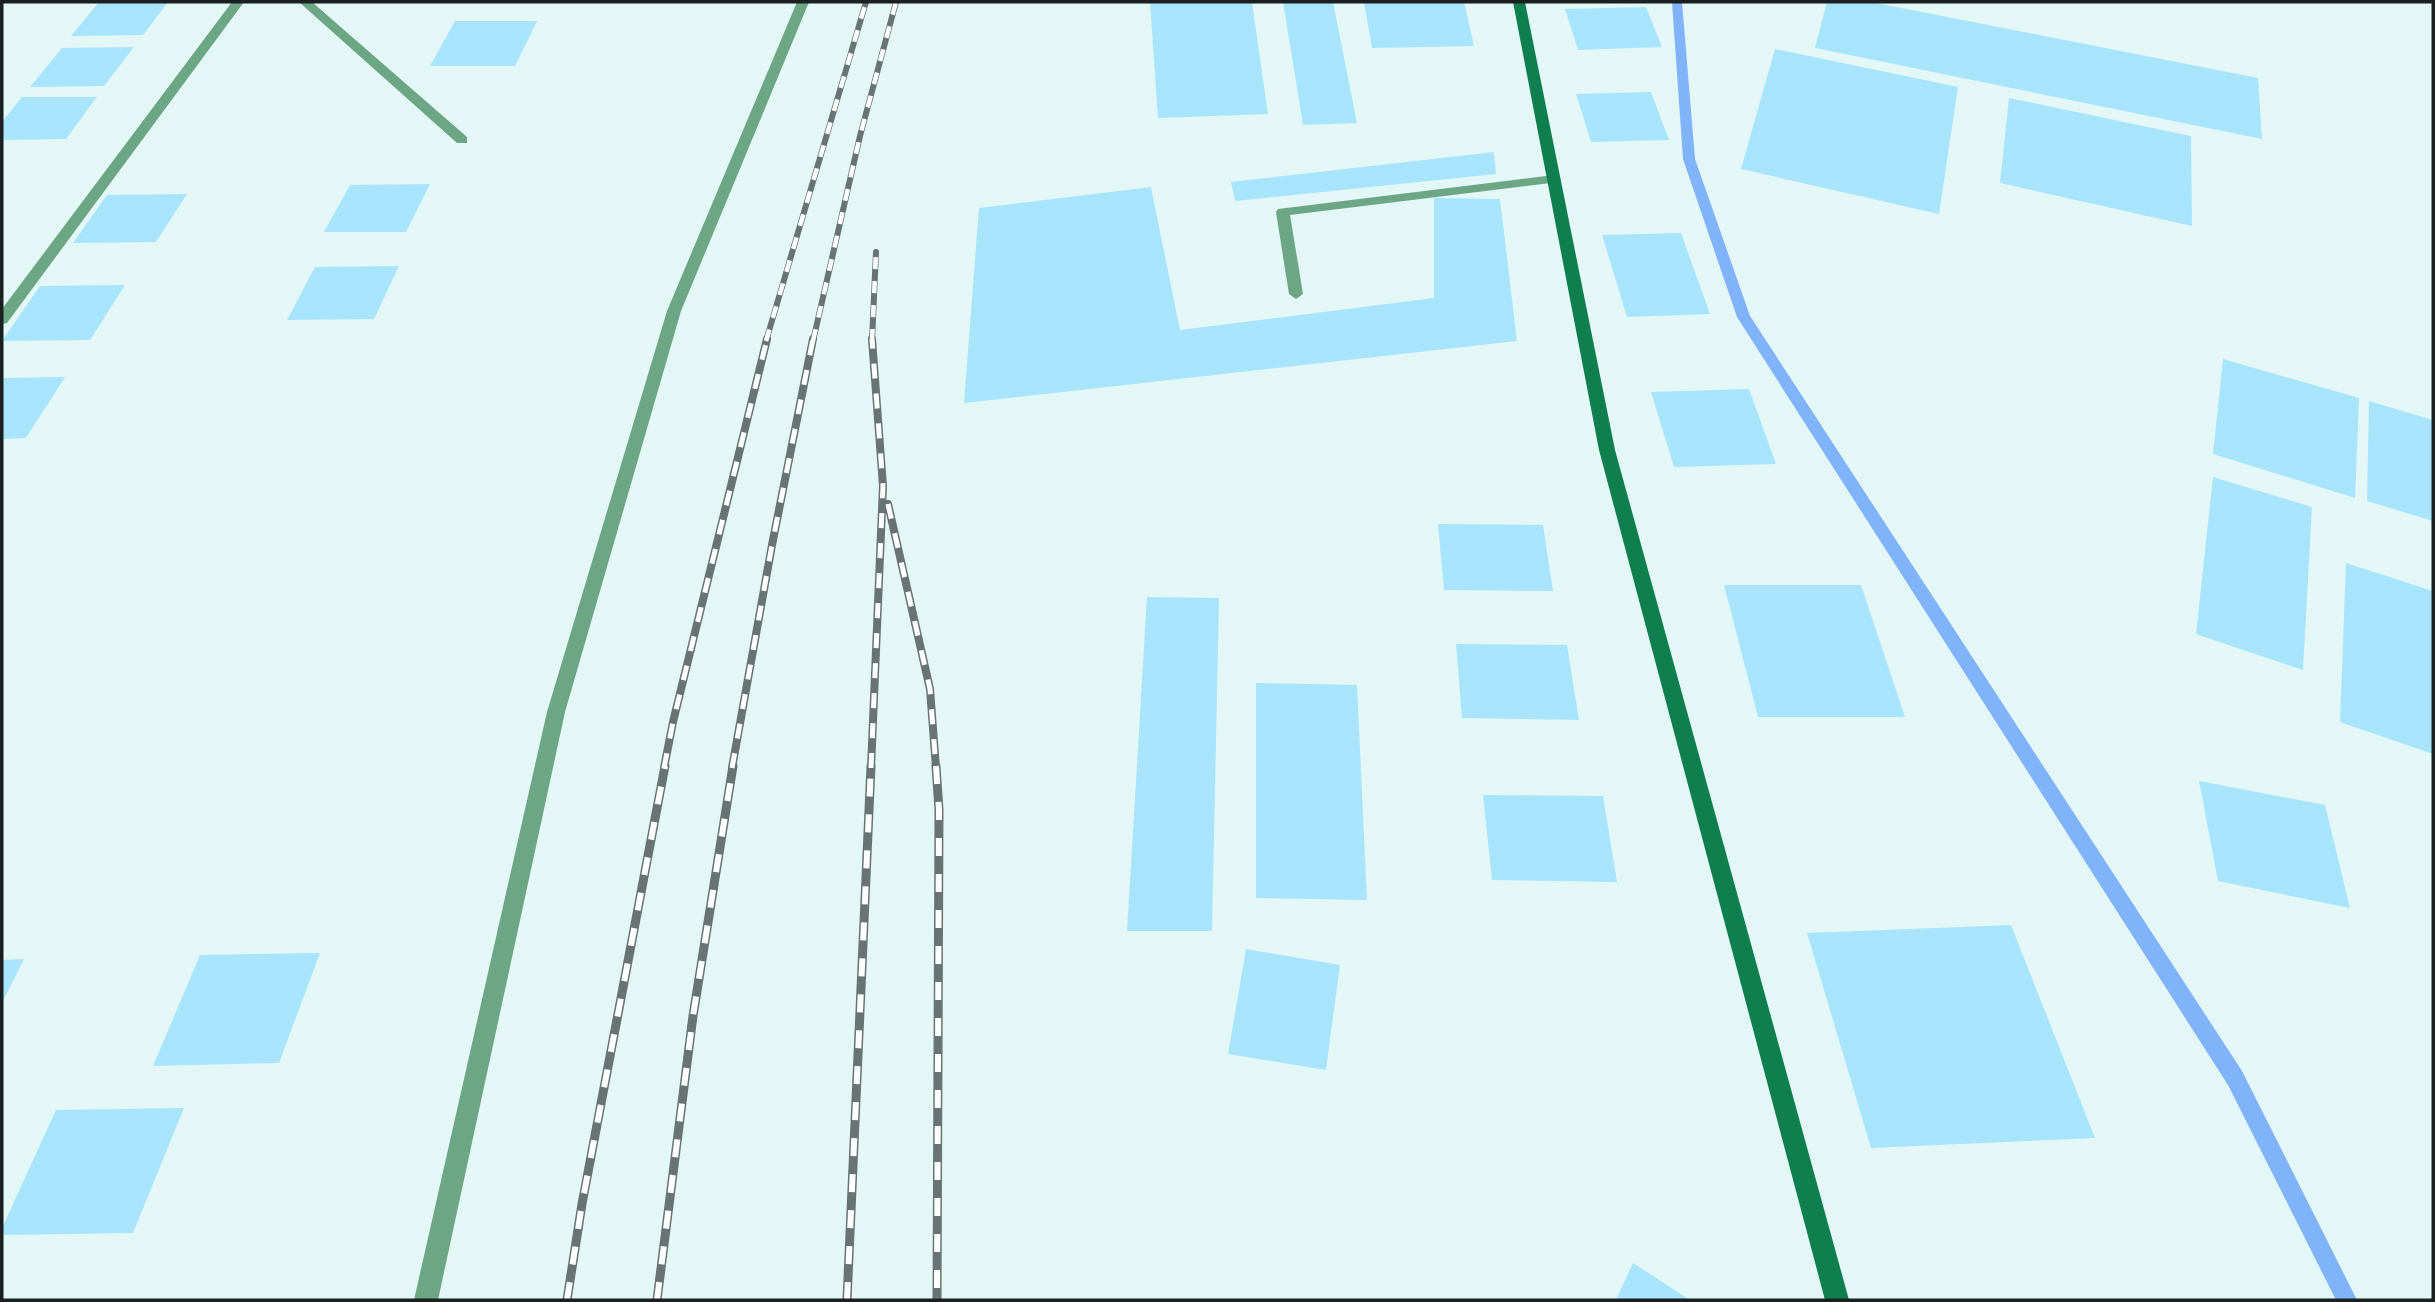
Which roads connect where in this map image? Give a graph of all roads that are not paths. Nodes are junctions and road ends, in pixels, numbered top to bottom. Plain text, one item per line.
1 (238, 2) edge
2 (305, 2) edge
3 (803, 2) edge
4 (1519, 2) edge
5 (462, 140) dead end
6 (1554, 178) junction
7 (1296, 294) dead end
8 (2, 319) edge
9 (426, 1300) edge
10 (1837, 1300) edge

1 - 8 street
2 - 5 street
3 - 9 street
4 - 6 main road
6 - 7 street
6 - 10 main road

